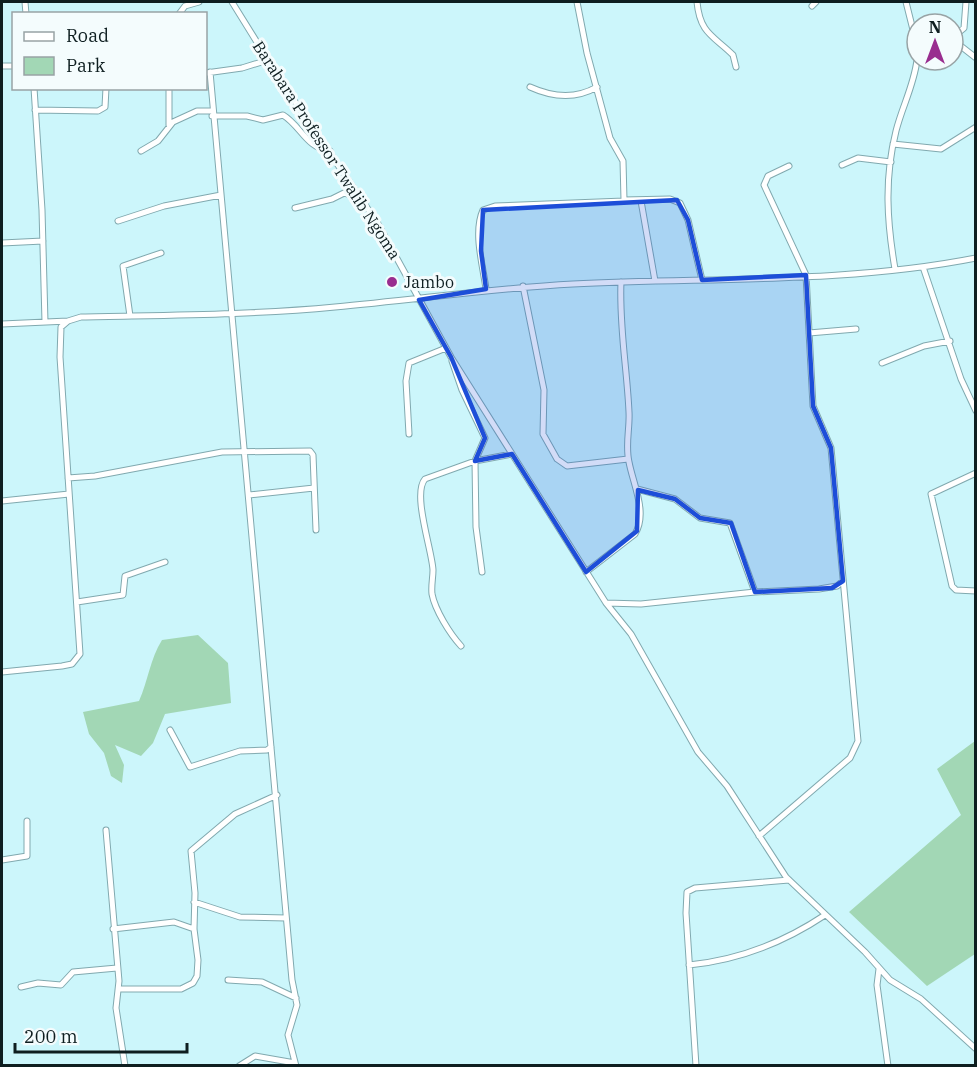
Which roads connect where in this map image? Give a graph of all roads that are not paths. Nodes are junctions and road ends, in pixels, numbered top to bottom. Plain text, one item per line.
1 (199, 2) edge
2 (232, 2) edge
3 (577, 2) edge
4 (697, 2) edge
5 (180, 12) edge
6 (268, 60) junction
7 (736, 67) dead end
8 (208, 72) edge
9 (915, 72) edge
10 (530, 87) dead end
11 (597, 87) junction
12 (34, 90) edge
13 (106, 90) edge
14 (169, 90) edge
15 (35, 110) junction
16 (212, 114) junction
17 (169, 125) junction
18 (975, 127) edge
19 (893, 144) junction
20 (141, 151) dead end
21 (330, 151) junction
22 (891, 162) junction
23 (842, 165) dead end
24 (789, 166) dead end
25 (221, 195) junction
26 (362, 199) junction
27 (624, 201) junction
28 (641, 201) junction
29 (295, 208) dead end
30 (118, 221) dead end
31 (43, 241) junction
32 (2, 243) edge
33 (161, 253) dead end
34 (975, 258) edge
35 (922, 267) junction
36 (895, 269) junction
37 (806, 275) junction
38 (702, 280) junction
39 (655, 281) junction
40 (621, 282) junction
41 (523, 286) junction
42 (486, 289) junction
43 (419, 300) junction
44 (232, 312) junction
45 (130, 316) junction
46 (68, 321) junction
47 (45, 322) junction
48 (2, 325) edge
49 (856, 329) dead end
50 (809, 333) junction
51 (950, 341) junction
52 (446, 348) junction
53 (451, 357) junction
54 (882, 363) dead end
55 (975, 411) edge
56 (409, 434) dead end
57 (244, 452) junction
58 (512, 454) junction
59 (628, 459) junction
60 (475, 461) junction
61 (975, 473) edge
62 (68, 478) junction
63 (314, 488) junction
64 (637, 489) junction
65 (69, 494) junction
66 (249, 495) junction
67 (2, 501) edge
68 (316, 530) dead end
69 (165, 562) dead end
70 (482, 572) dead end
71 (586, 572) junction
72 (843, 581) junction
73 (975, 591) edge
74 (755, 592) junction
75 (77, 602) junction
76 (606, 603) junction
77 (461, 646) dead end
78 (2, 672) edge
79 (170, 730) dead end
80 (271, 747) junction
81 (277, 795) junction
82 (27, 821) dead end
83 (106, 830) dead end
84 (759, 836) junction
85 (2, 860) edge
86 (789, 880) junction
87 (194, 902) junction
88 (825, 915) junction
89 (286, 918) junction
90 (113, 929) junction
91 (194, 929) junction
92 (689, 965) junction
93 (117, 968) junction
94 (879, 969) junction
95 (228, 980) dead end
96 (21, 987) dead end
97 (119, 989) junction
98 (296, 998) junction
99 (975, 1049) edge
100 (296, 1064) edge
101 (125, 1065) edge
102 (240, 1065) edge
103 (696, 1065) edge
104 (888, 1065) edge

1 - 5 street
2 - 6 street, Barabara Professor Twalib Ngoma
3 - 11 street
4 - 7 street
6 - 8 street
6 - 21 street, Barabara Professor Twalib Ngoma
8 - 16 street
9 - 19 street
10 - 11 street
11 - 27 street
12 - 15 street
13 - 15 street
14 - 17 street
15 - 31 street
16 - 17 street
16 - 21 street
16 - 25 street
17 - 20 street
18 - 19 street
19 - 22 street
21 - 26 street, Barabara Professor Twalib Ngoma
22 - 23 street
22 - 36 street
24 - 37 street
25 - 30 street
25 - 44 street
26 - 29 street
26 - 43 street, Barabara Professor Twalib Ngoma
27 - 28 street
27 - 42 street
28 - 38 street
28 - 39 street
31 - 32 street
31 - 47 street
33 - 45 street
34 - 35 street
35 - 36 street
35 - 51 street
36 - 37 street
37 - 38 street
37 - 50 street
38 - 39 street
39 - 40 street
40 - 41 street
40 - 59 street
41 - 42 street
41 - 59 street
42 - 43 street
43 - 44 street
43 - 52 street, Barabara Professor Twalib Ngoma
44 - 45 street
44 - 57 street
45 - 46 street
46 - 47 street
46 - 62 street
47 - 48 street
49 - 50 street
50 - 72 street
51 - 54 street
51 - 55 street
52 - 53 street, Barabara Professor Twalib Ngoma
52 - 56 street
53 - 58 street
53 - 60 street
57 - 62 street
57 - 63 street
57 - 66 street
58 - 60 street
58 - 71 street
59 - 64 street
60 - 70 street
60 - 77 street
61 - 73 street
62 - 65 street
63 - 66 street
63 - 68 street
64 - 71 street
64 - 74 street
65 - 67 street
65 - 75 street
66 - 80 street
69 - 75 street
71 - 76 street
72 - 74 street
72 - 84 street
74 - 76 street
75 - 78 street
76 - 84 street
79 - 80 street
80 - 81 street
81 - 87 street
81 - 89 street
82 - 85 street
83 - 90 street
84 - 86 street
86 - 88 street
86 - 92 street
87 - 89 street
87 - 91 street
88 - 92 street
88 - 94 street
89 - 98 street
90 - 91 street
90 - 93 street
91 - 97 street
92 - 103 street
93 - 96 street
93 - 97 street
94 - 99 street
94 - 104 street
95 - 98 street
97 - 101 street
98 - 100 street
100 - 102 street

